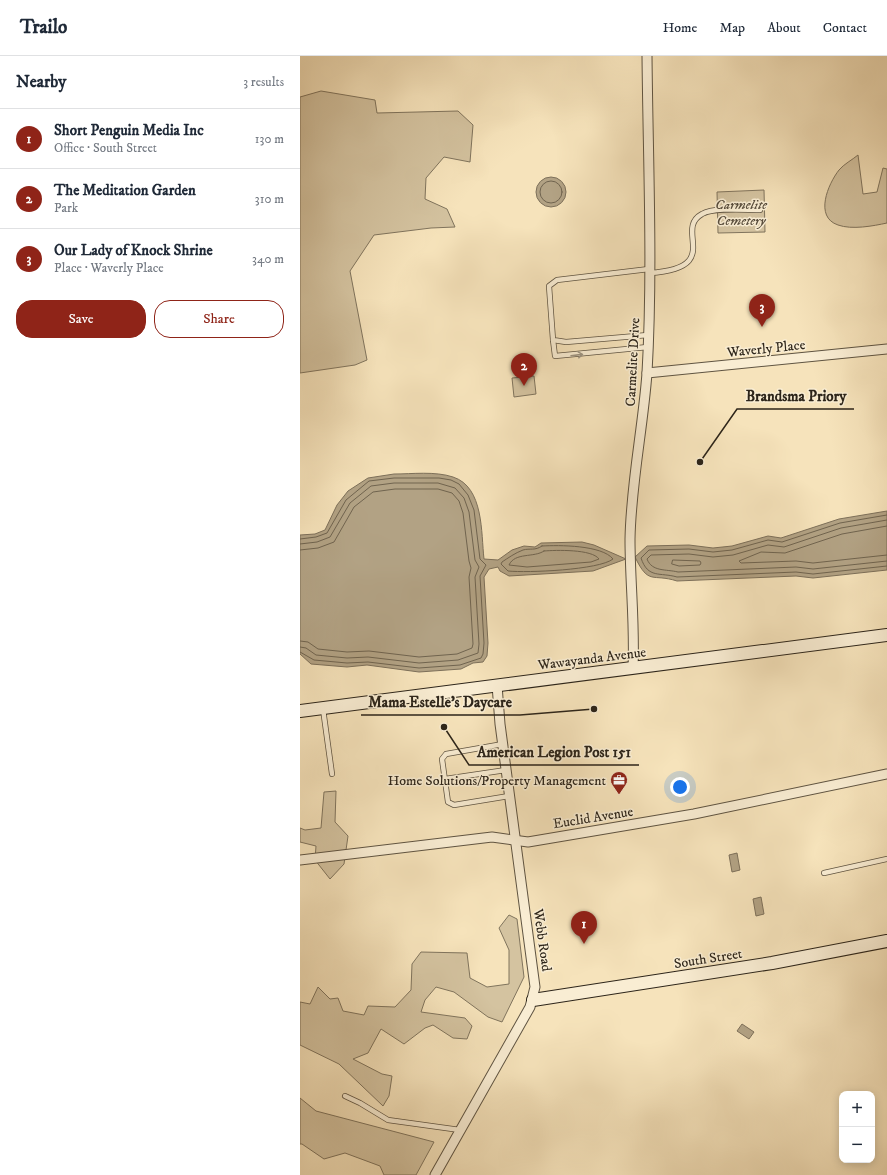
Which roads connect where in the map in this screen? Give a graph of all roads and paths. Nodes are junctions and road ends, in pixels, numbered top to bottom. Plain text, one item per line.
1 (646, 56) edge
2 (760, 210) dead end
3 (649, 271) junction
4 (648, 335) junction
5 (553, 340) junction
6 (648, 347) junction
7 (887, 349) edge
8 (647, 373) junction
9 (887, 636) edge
10 (633, 668) junction
11 (497, 685) junction
12 (323, 708) junction
13 (300, 711) edge
14 (503, 744) junction
15 (506, 770) junction
16 (332, 774) dead end
17 (887, 774) edge
18 (445, 779) junction
19 (509, 796) junction
20 (515, 840) junction
21 (887, 859) edge
22 (300, 860) edge
23 (824, 873) dead end
24 (887, 941) edge
25 (533, 1000) junction
26 (345, 1096) dead end
27 (460, 1130) junction
28 (434, 1175) edge

1 - 3 street, Carmelite Drive
2 - 3 lane
3 - 4 street, Carmelite Drive
3 - 5 lane
4 - 5 lane
4 - 6 street, Carmelite Drive
5 -> 6 lane
6 - 8 street, Carmelite Drive
7 - 8 street, Waverly Place
8 - 10 street, Carmelite Drive
9 - 10 street, Wawayanda Avenue
10 - 11 street, Wawayanda Avenue
11 - 12 street, Wawayanda Avenue
11 - 14 street, Webb Road
12 - 13 street, Wawayanda Avenue
12 - 16 lane
14 - 15 street, Webb Road
14 - 18 lane
15 - 18 lane
15 - 19 street, Webb Road
17 - 20 street, Euclid Avenue
18 - 19 lane
19 - 20 street, Webb Road
20 - 22 street, Euclid Avenue
20 - 25 street, Webb Road
21 - 23 lane
24 - 25 street, South Street
25 - 27 street, Webb Road
26 - 27 lane
27 - 28 street, Webb Road

